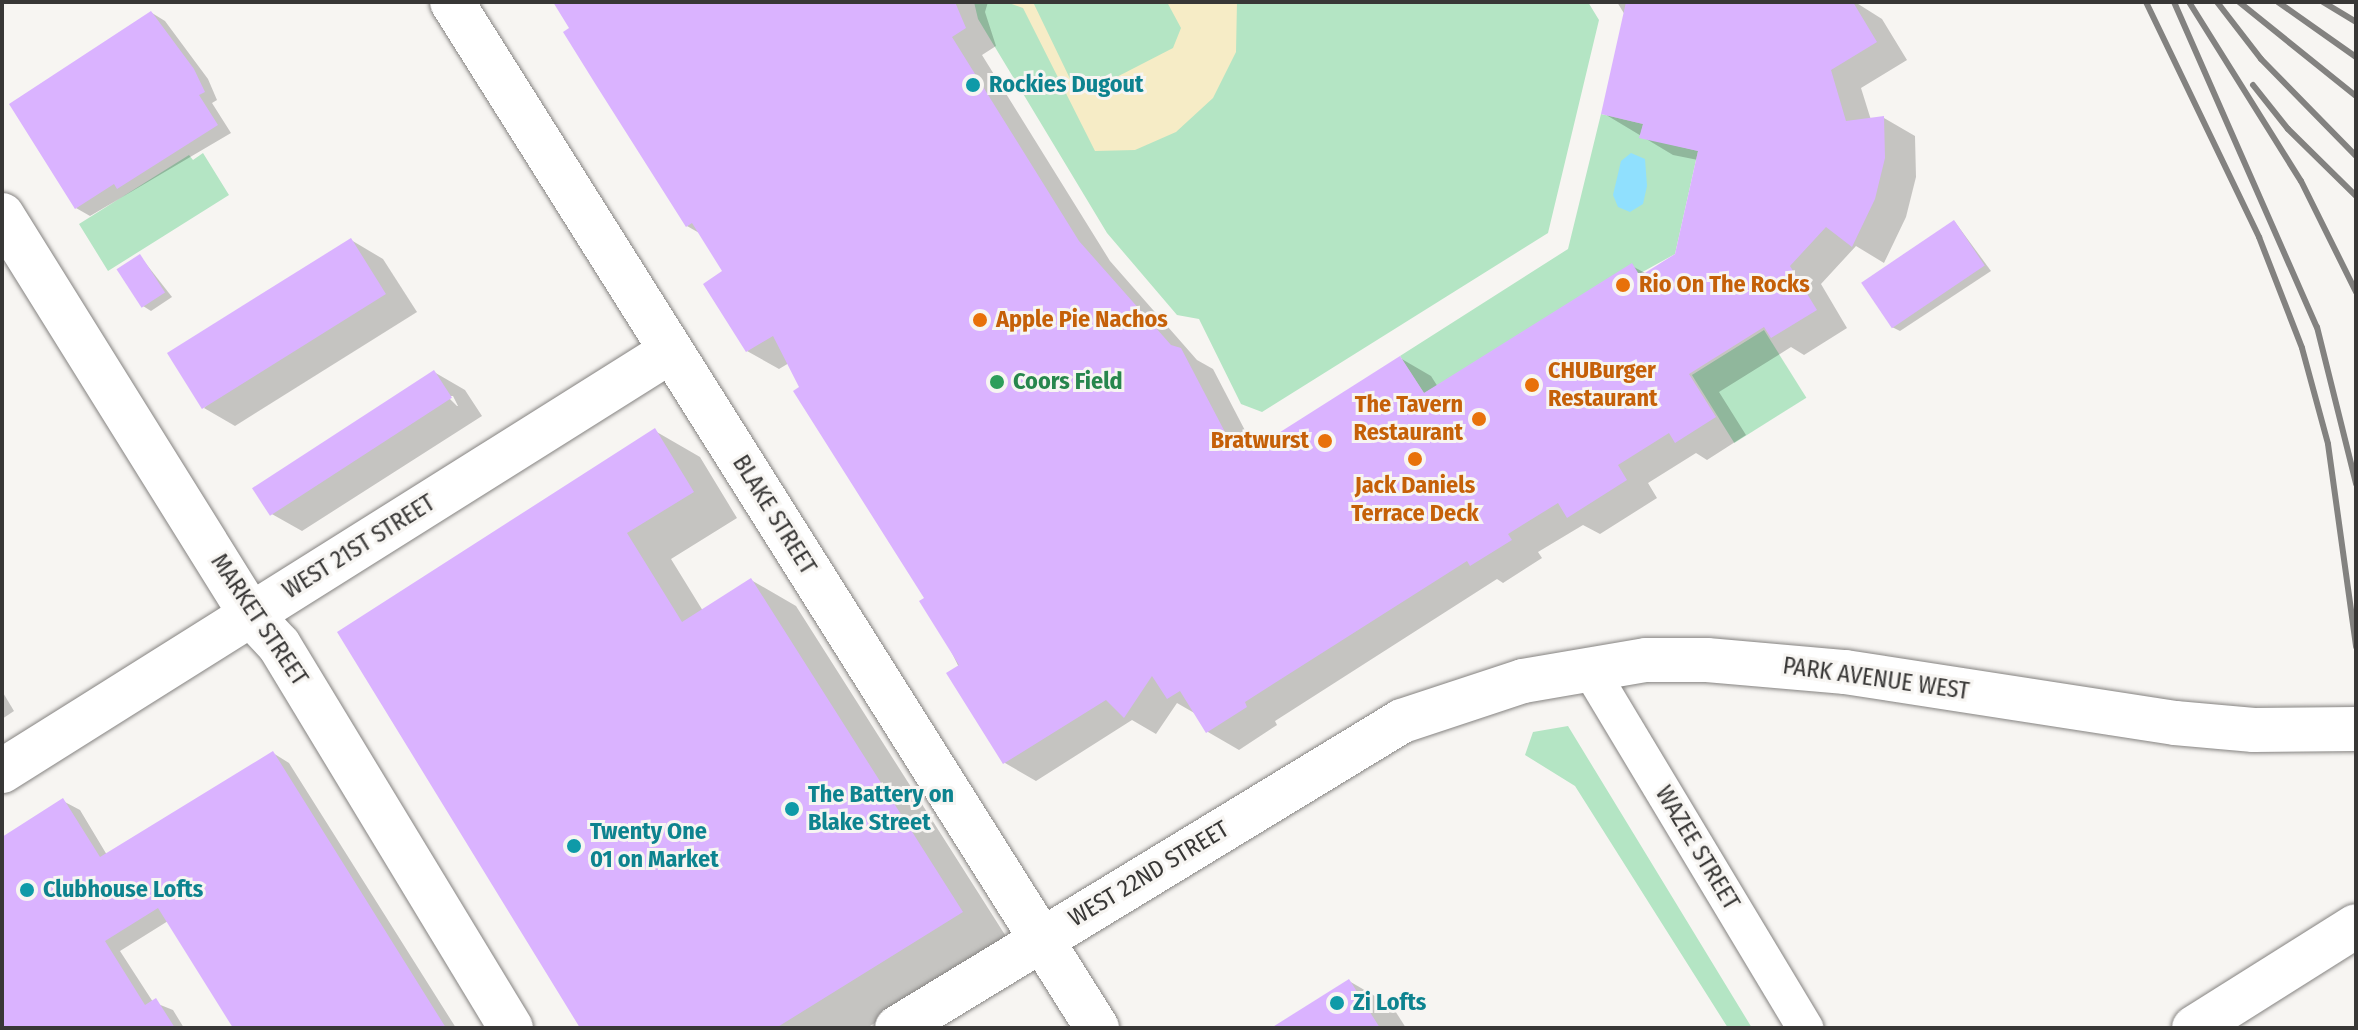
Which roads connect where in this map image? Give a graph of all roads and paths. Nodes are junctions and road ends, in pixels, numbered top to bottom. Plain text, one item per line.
1 (452, 2) edge
2 (2, 215) edge
3 (671, 351) junction
4 (251, 615) junction
5 (1589, 668) junction
6 (1402, 721) joint
7 (2356, 729) edge
8 (2, 771) edge
9 (2356, 926) edge
10 (1041, 939) junction
11 (511, 1028) edge
12 (897, 1028) edge
13 (1097, 1028) edge
14 (1805, 1028) edge
15 (2194, 1028) edge

1 - 3 main road, BLAKE STREET
2 - 4 main road, MARKET STREET
3 - 4 main road, WEST 21ST STREET
3 - 10 main road, BLAKE STREET
4 - 8 main road, WEST 21ST STREET
4 - 11 main road, MARKET STREET
5 - 6 main road, PARK AVENUE WEST
5 - 7 main road, PARK AVENUE WEST
5 - 14 street, WAZEE STREET
6 - 10 main road, WEST 22ND STREET
9 - 15 main road
10 - 12 main road, WEST 22ND STREET
10 - 13 main road, BLAKE STREET

